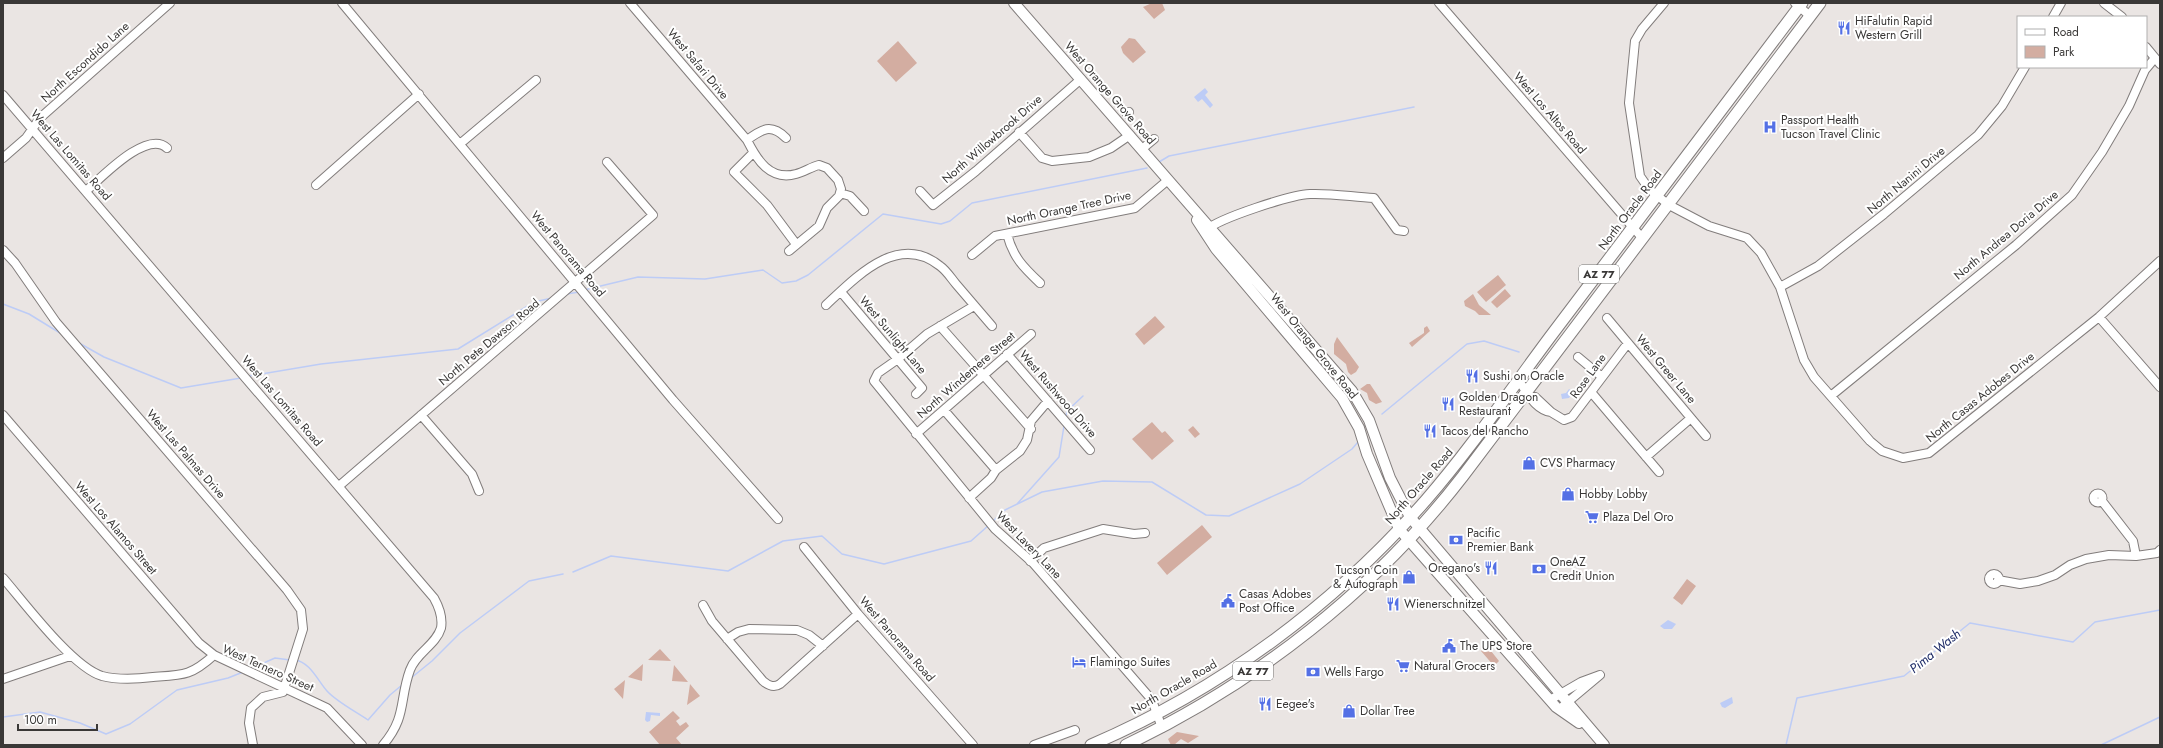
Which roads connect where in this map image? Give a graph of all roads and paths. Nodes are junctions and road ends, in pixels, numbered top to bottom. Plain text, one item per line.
1 (170, 3) edge
2 (342, 3) edge
3 (630, 3) edge
4 (1014, 3) edge
5 (1439, 3) edge
6 (1664, 3) edge
7 (1820, 3) edge
8 (2061, 3) edge
9 (2104, 3) edge
10 (1799, 4) edge
11 (1810, 16) junction
12 (2054, 16) edge
13 (2121, 16) edge
14 (2147, 48) edge
15 (2158, 61) edge
16 (2024, 68) edge
17 (1081, 79) junction
18 (536, 80) dead end
19 (419, 94) junction
20 (3, 95) edge
21 (32, 129) junction
22 (1019, 132) junction
23 (1130, 135) junction
24 (786, 138) dead end
25 (1154, 139) dead end
26 (747, 140) junction
27 (461, 143) junction
28 (167, 148) dead end
29 (1142, 149) junction
30 (753, 153) junction
31 (3, 158) edge
32 (607, 162) dead end
33 (1168, 180) junction
34 (316, 185) dead end
35 (86, 191) junction
36 (920, 191) dead end
37 (840, 193) junction
38 (1657, 195) junction
39 (1669, 205) junction
40 (864, 211) dead end
41 (1633, 228) junction
42 (1207, 230) junction
43 (1404, 231) dead end
44 (1007, 234) junction
45 (1643, 239) junction
46 (796, 244) junction
47 (3, 250) edge
48 (789, 251) dead end
49 (972, 255) dead end
50 (2160, 261) edge
51 (576, 283) junction
52 (1040, 283) dead end
53 (1780, 287) junction
54 (840, 292) junction
55 (826, 305) dead end
56 (974, 306) junction
57 (2099, 317) junction
58 (1607, 318) dead end
59 (940, 326) junction
60 (992, 326) dead end
61 (1031, 334) dead end
62 (1628, 343) junction
63 (1008, 354) junction
64 (1578, 357) dead end
65 (898, 359) junction
66 (984, 375) junction
67 (1602, 377) junction
68 (1519, 381) junction
69 (2160, 387) edge
70 (1591, 392) junction
71 (916, 394) dead end
72 (1529, 394) junction
73 (1832, 396) junction
74 (1048, 401) junction
75 (944, 410) junction
76 (3, 415) edge
77 (421, 415) junction
78 (1691, 418) junction
79 (1031, 429) junction
80 (916, 434) junction
81 (1706, 436) dead end
82 (1090, 450) dead end
83 (1646, 457) junction
84 (996, 470) junction
85 (1659, 472) dead end
86 (339, 486) junction
87 (479, 491) dead end
88 (968, 498) junction
89 (2102, 501) dead end
90 (1410, 518) junction
91 (778, 520) dead end
92 (1399, 529) junction
93 (1418, 529) junction
94 (1145, 533) dead end
95 (1408, 540) junction
96 (804, 548) dead end
97 (2160, 550) edge
98 (2136, 556) junction
99 (1030, 561) junction
100 (3, 578) edge
101 (1998, 580) dead end
102 (704, 605) dead end
103 (858, 614) junction
104 (727, 639) junction
105 (823, 646) junction
106 (214, 655) junction
107 (70, 656) junction
108 (3, 679) edge
109 (286, 688) junction
110 (1559, 694) junction
111 (1550, 700) junction
112 (1563, 706) junction
113 (1158, 714) junction
114 (1162, 728) junction
115 (1075, 730) dead end
116 (253, 745) edge
117 (362, 745) edge
118 (383, 745) edge
119 (973, 745) edge
120 (1034, 745) edge
121 (1091, 745) edge
122 (1126, 745) edge
123 (1604, 745) edge

1 - 21 street, North Escondido Lane
2 - 19 street, West Panorama Road
3 - 26 street, West Safari Drive
4 - 17 main road, West Orange Grove Road
5 - 41 street, West Los Altos Road
6 - 38 street, North Casas Adobes Drive
7 - 11 highway, AZ 77
8 - 12 street
9 - 13 street
10 - 11 street
10 - 38 highway, North Oracle Road / AZ 77
11 - 39 highway, AZ 77
14 - 15 street
15 - 73 street, North Andrea Doria Drive
16 - 53 street, North Nanini Drive
17 - 22 street, North Willowbrook Drive
17 - 23 main road, West Orange Grove Road
18 - 27 street
19 - 27 street, West Panorama Road
19 - 34 street
20 - 21 street, West Las Lomitas Road
21 - 31 street, North Escondido Lane
21 - 35 street, West Las Lomitas Road
22 - 23 street
22 - 36 street, North Willowbrook Drive
23 - 29 main road, West Orange Grove Road
24 - 26 street
25 - 29 street
26 - 30 street, West Safari Drive
27 - 51 street, West Panorama Road
28 - 35 street
29 - 33 main road, West Orange Grove Road
30 - 37 street, West Safari Drive
30 - 46 street
32 - 51 street, North Pete Dawson Road
33 - 42 main road, West Orange Grove Road
33 - 44 street, North Orange Tree Drive
35 - 86 street, West Las Lomitas Road
37 - 40 street
37 - 46 street
38 - 39 street, North Casas Adobes Drive
38 - 41 highway, North Oracle Road / AZ 77
39 - 45 highway, AZ 77
39 - 53 street, North Casas Adobes Drive
41 - 45 street, West Los Altos Road
41 - 68 highway, North Oracle Road / AZ 77
42 - 43 street
42 - 90 main road, West Orange Grove Road
42 - 92 main road, West Orange Grove Road
44 - 49 street, North Orange Tree Drive
44 - 52 street
45 - 72 highway, AZ 77
46 - 48 street
47 - 109 street, West Las Palmas Drive
50 - 57 street, North Casas Adobes Drive
51 - 77 street, North Pete Dawson Road
51 - 91 street, West Panorama Road
53 - 73 street, North Casas Adobes Drive
54 - 55 street
54 - 56 street
54 - 65 street, West Sunlight Lane
56 - 59 street
56 - 60 street
57 - 69 street
57 - 73 street, North Casas Adobes Drive
58 - 62 street, West Greer Lane
59 - 65 street
59 - 66 street
61 - 63 street, North Windemere Street
62 - 67 street, Rose Lane
62 - 78 street, West Greer Lane
63 - 66 street, North Windemere Street
63 - 74 street, West Rushwood Drive
64 - 67 street
65 - 71 street, West Sunlight Lane
65 - 80 street, West Lavery Lane
66 - 75 street, North Windemere Street
66 - 79 street
67 - 70 street, Rose Lane
68 - 72 street
68 - 90 highway, North Oracle Road / AZ 77
70 - 72 street, Rose Lane
70 - 83 street
72 - 93 highway, AZ 77
74 - 79 street
74 - 82 street, West Rushwood Drive
75 - 80 street, North Windemere Street
75 - 84 street
76 - 106 street, West Los Alamos Street
77 - 86 street, North Pete Dawson Road
77 - 87 street
78 - 81 street, West Greer Lane
78 - 83 street
79 - 84 street
80 - 88 street, West Lavery Lane
83 - 85 street
84 - 88 street
86 - 118 street, West Las Lomitas Road
88 - 99 street, West Lavery Lane
89 - 98 street
90 - 92 highway, North Oracle Road / AZ 77
90 - 93 main road, West Orange Grove Road
92 - 95 main road, West Orange Grove Road
92 - 113 highway, North Oracle Road / AZ 77
93 - 95 highway, AZ 77
93 - 110 main road, West Orange Grove Road
94 - 99 street
95 - 111 main road, West Orange Grove Road
95 - 114 highway, AZ 77
96 - 103 street, West Panorama Road
97 - 98 street
98 - 101 street
99 - 113 street, West Lavery Lane
100 - 107 street, West Ternero Street
102 - 104 street
103 - 105 street
103 - 119 street, West Panorama Road
104 - 105 street
104 - 105 street
106 - 107 street, West Ternero Street
106 - 109 street, West Ternero Street
107 - 108 street
109 - 116 street
109 - 117 street, West Ternero Street
110 - 111 street
110 - 112 main road, West Orange Grove Road
110 - 112 street
111 - 112 main road, West Orange Grove Road
112 - 123 main road, West Orange Grove Road
113 - 114 street, West Lavery Lane
113 - 121 highway, North Oracle Road / AZ 77
114 - 122 highway, AZ 77
115 - 120 street

